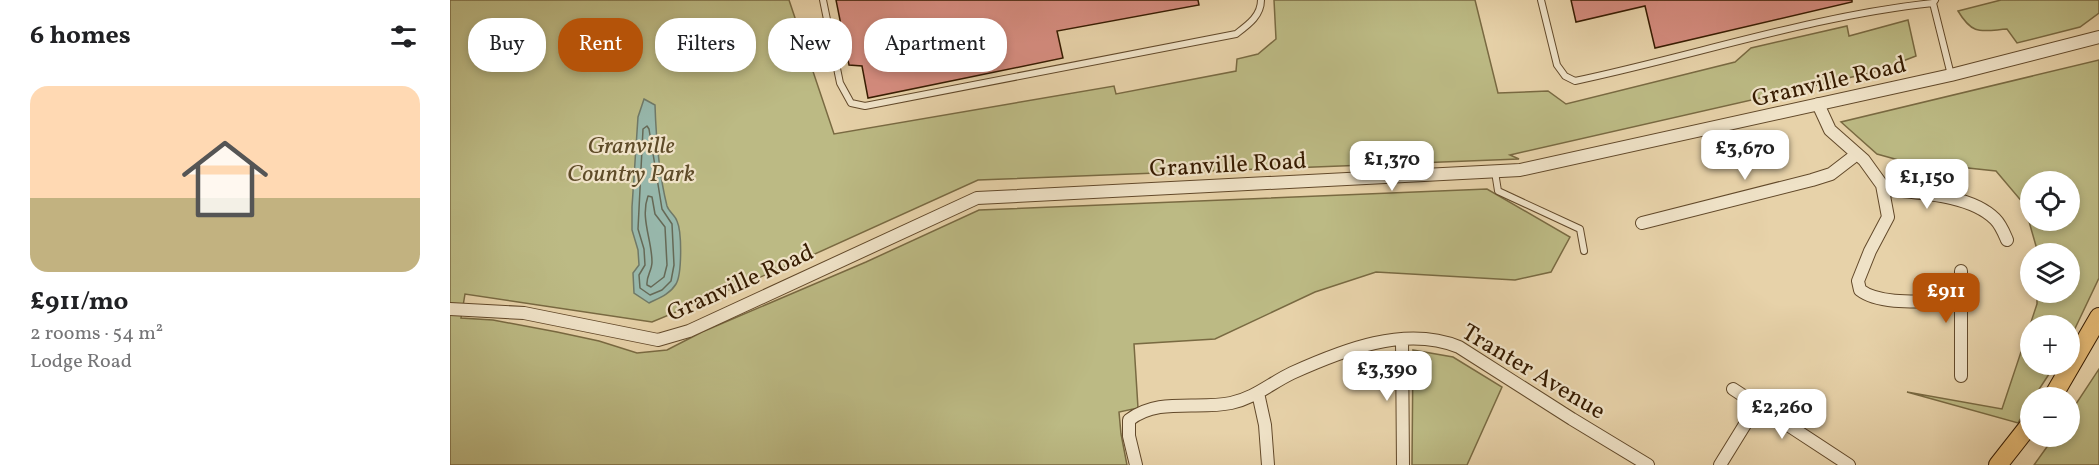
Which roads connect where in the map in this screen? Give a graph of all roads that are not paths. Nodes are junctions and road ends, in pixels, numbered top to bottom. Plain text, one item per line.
1 (823, 0) edge
2 (1261, 0) edge
3 (1541, 0) edge
4 (1934, 2) edge
5 (2099, 37) edge
6 (1951, 75) junction
7 (1818, 104) junction
8 (1857, 154) junction
9 (1495, 172) junction
10 (1883, 189) junction
11 (1642, 223) dead end
12 (2007, 240) dead end
13 (1584, 251) dead end
14 (1961, 271) dead end
15 (1961, 301) junction
16 (450, 309) edge
17 (2099, 317) edge
18 (1402, 340) junction
19 (1961, 376) dead end
20 (2058, 387) edge
21 (1733, 389) dead end
22 (1258, 393) junction
23 (1757, 405) junction
24 (2020, 437) edge
25 (1136, 465) edge
26 (1268, 465) edge
27 (1402, 465) edge
28 (1648, 465) edge
29 (1720, 465) edge
30 (1849, 465) edge
31 (1998, 465) edge

1 - 2 lane
3 - 4 lane
4 - 6 lane
5 - 6 street, Granville Road
6 - 7 street, Granville Road
7 - 8 street
7 - 9 street, Granville Road
8 - 10 street
8 - 11 street
9 - 13 lane
9 - 16 street, Granville Road
10 - 12 street
10 - 15 street
14 - 15 street
15 - 19 street
17 - 20 main road
18 - 22 street, Tranter Avenue
18 - 27 street
18 - 28 street, Tranter Avenue
21 - 23 street
22 - 25 street, Tranter Avenue
22 - 26 street
23 - 29 street
23 - 30 street
24 - 31 main road

